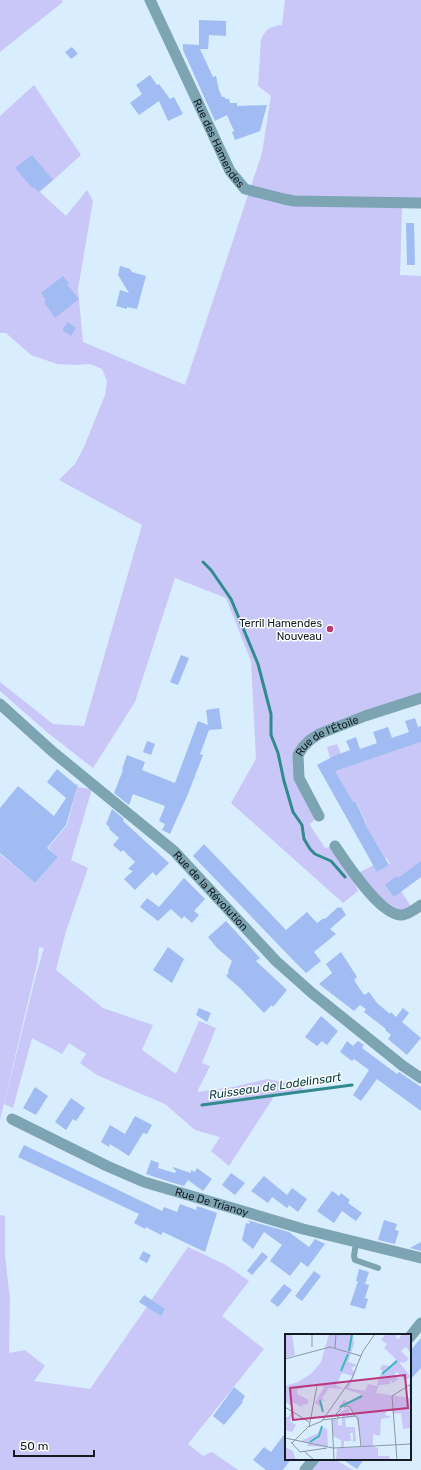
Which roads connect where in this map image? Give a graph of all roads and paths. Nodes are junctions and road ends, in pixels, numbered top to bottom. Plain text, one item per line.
1 (150, 0) edge
2 (421, 203) edge
3 (421, 698) edge
4 (0, 704) edge
5 (319, 816) dead end
6 (335, 846) dead end
7 (421, 905) edge
8 (421, 1078) edge
9 (12, 1119) dead end
10 (356, 1243) junction
11 (421, 1258) edge
12 (378, 1268) dead end
13 (421, 1323) edge
14 (411, 1336) edge
15 (313, 1460) edge
16 (305, 1470) edge

1 - 2 street, Rue des Hamendes
3 - 5 street, Rue de l'Étoile
4 - 8 street, Rue de la Révolution
6 - 7 street
9 - 10 street, Rue De Trianoy
10 - 11 street, Rue De Trianoy
10 - 12 lane
13 - 14 street
15 - 16 street

